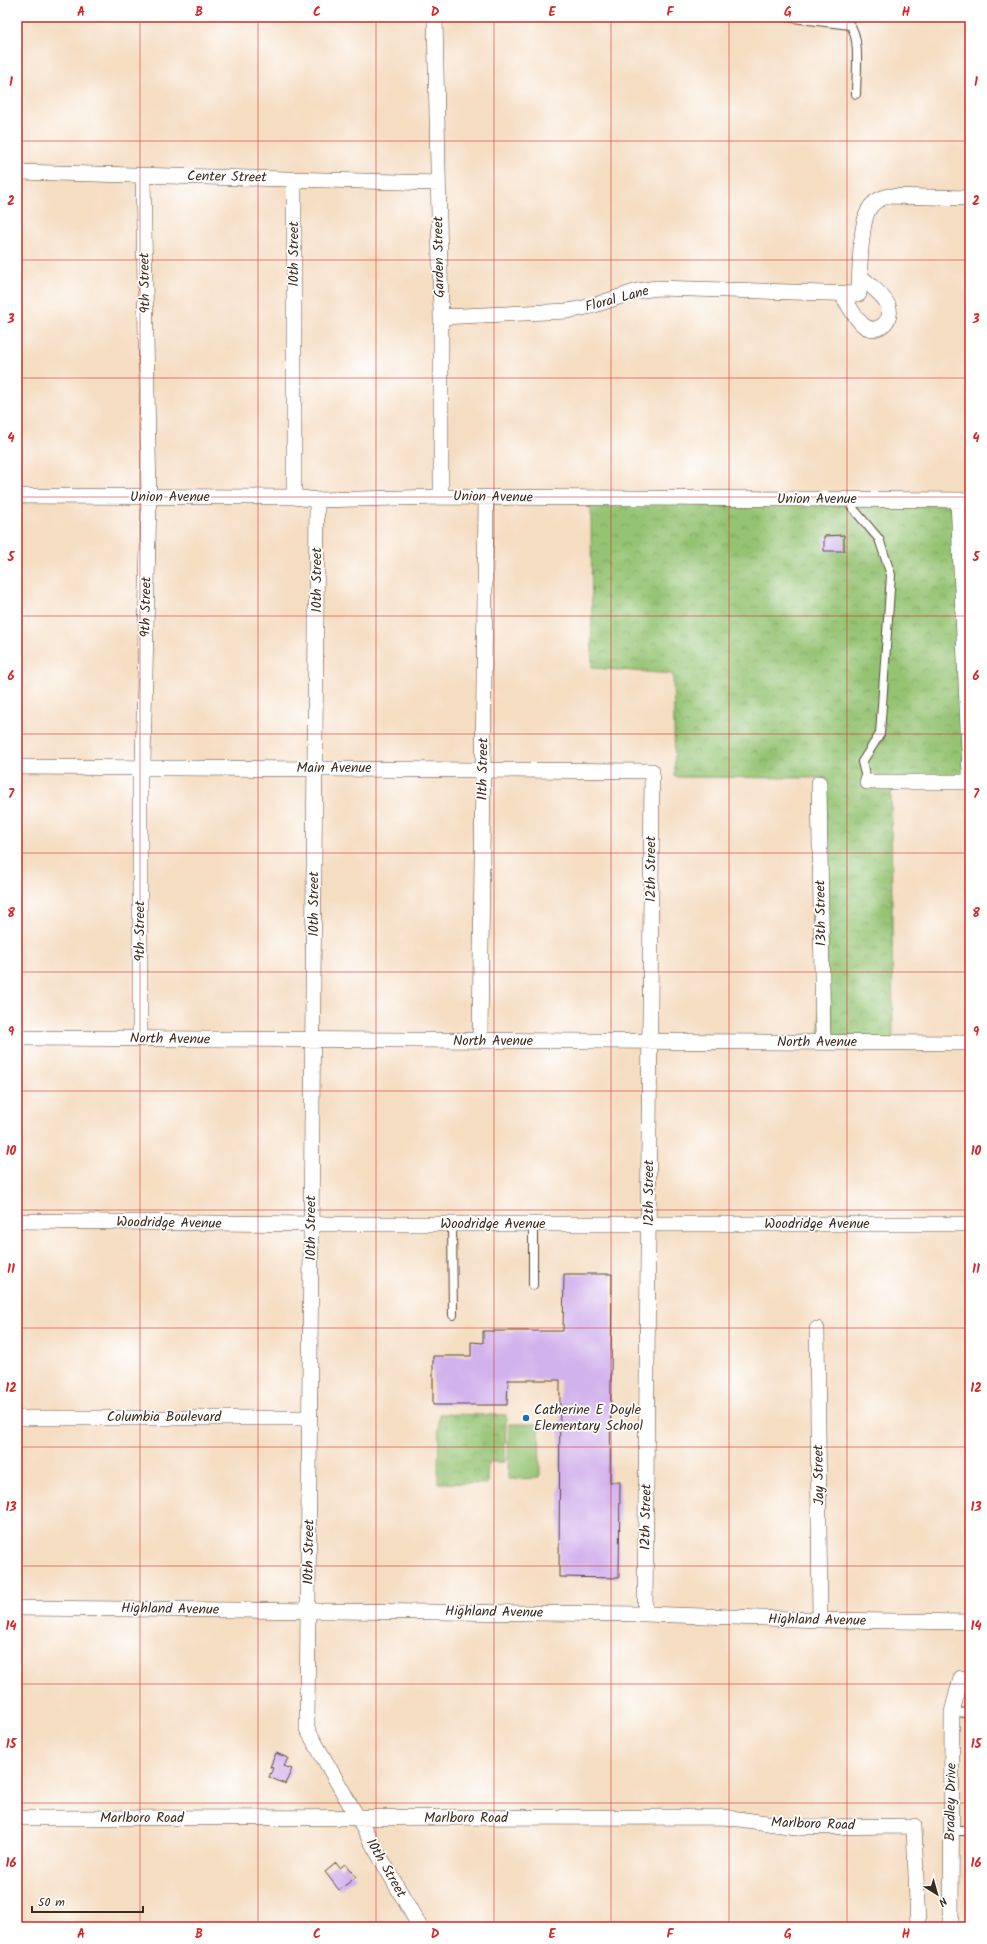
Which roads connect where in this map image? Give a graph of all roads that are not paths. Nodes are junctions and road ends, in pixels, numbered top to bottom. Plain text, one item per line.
1 (435, 17) edge
2 (785, 17) edge
3 (856, 94) dead end
4 (17, 172) edge
5 (143, 175) junction
6 (294, 179) junction
7 (438, 182) junction
8 (970, 198) edge
9 (860, 276) junction
10 (841, 294) junction
11 (441, 317) junction
12 (17, 496) edge
13 (294, 497) junction
14 (441, 497) junction
15 (149, 498) junction
16 (486, 498) junction
17 (845, 499) junction
18 (317, 500) junction
19 (964, 500) edge
20 (968, 680) edge
21 (17, 767) edge
22 (140, 768) junction
23 (315, 768) junction
24 (483, 770) junction
25 (652, 771) joint
26 (970, 774) edge
27 (867, 782) joint
28 (970, 782) edge
29 (819, 783) dead end
30 (17, 1038) edge
31 (140, 1039) junction
32 (313, 1040) junction
33 (480, 1041) junction
34 (650, 1042) junction
35 (823, 1042) junction
36 (970, 1043) edge
37 (17, 1221) edge
38 (312, 1224) junction
39 (452, 1224) junction
40 (533, 1224) junction
41 (649, 1224) junction
42 (970, 1224) edge
43 (533, 1285) dead end
44 (453, 1315) dead end
45 (817, 1329) dead end
46 (17, 1418) edge
47 (310, 1418) junction
48 (17, 1608) edge
49 (308, 1611) junction
50 (645, 1614) junction
51 (820, 1620) junction
52 (970, 1622) edge
53 (961, 1678) dead end
54 (952, 1712) junction
55 (970, 1713) edge
56 (17, 1818) edge
57 (357, 1818) junction
58 (951, 1831) junction
59 (970, 1831) edge
60 (420, 1927) edge
61 (918, 1927) edge
62 (951, 1927) edge

1 - 7 street, Garden Street
2 - 3 lane
4 - 5 street, Center Street
5 - 6 street, Center Street
5 - 15 street, 9th Street
6 - 7 street, Center Street
6 - 13 street, 10th Street
7 - 11 street, Garden Street
8 - 9 street, Floral Lane
9 - 10 street, Floral Lane
9 - 10 street
10 - 11 street, Floral Lane
11 - 14 street, Garden Street
12 - 15 street, Union Avenue
13 - 15 street, Union Avenue
13 - 18 street, Union Avenue
14 - 16 street, Union Avenue
14 - 18 street, Union Avenue
15 - 22 street, 9th Street
16 - 17 street, Union Avenue
16 - 24 street, 11th Street
17 - 19 street, Union Avenue
17 - 27 lane
18 - 23 street, 10th Street
19 - 20 street
20 - 26 street
21 - 22 street, Main Avenue
22 - 23 street, Main Avenue
22 - 31 street, 9th Street
23 - 24 street, Main Avenue
23 - 32 street, 10th Street
24 - 25 street, Main Avenue
24 - 33 street, 11th Street
25 - 34 street, 12th Street
27 - 28 street
29 - 35 street, 13th Street
30 - 31 street, North Avenue
31 - 32 street, North Avenue
32 - 33 street, North Avenue
32 - 38 street, 10th Street
33 - 34 street, North Avenue
34 - 35 street, North Avenue
34 - 41 street, 12th Street
35 - 36 street, North Avenue
37 - 38 street, Woodridge Avenue
38 - 39 street, Woodridge Avenue
38 - 47 street, 10th Street
39 - 40 street, Woodridge Avenue
39 - 44 lane
40 - 41 street, Woodridge Avenue
40 - 43 lane
41 - 42 street, Woodridge Avenue
41 - 50 street, 12th Street
45 - 51 street, Jay Street
46 - 47 street, Columbia Boulevard
47 - 49 street, 10th Street
48 - 49 street, Highland Avenue
49 - 50 street, Highland Avenue
49 - 57 street, 10th Street
50 - 51 street, Highland Avenue
51 - 52 street, Highland Avenue
53 - 54 street, Bradley Drive
54 - 55 lane
54 - 58 street, Bradley Drive
56 - 57 street, Marlboro Road
57 - 60 street, 10th Street
57 - 61 street, Marlboro Road
58 - 59 lane
58 - 62 street, Bradley Drive

